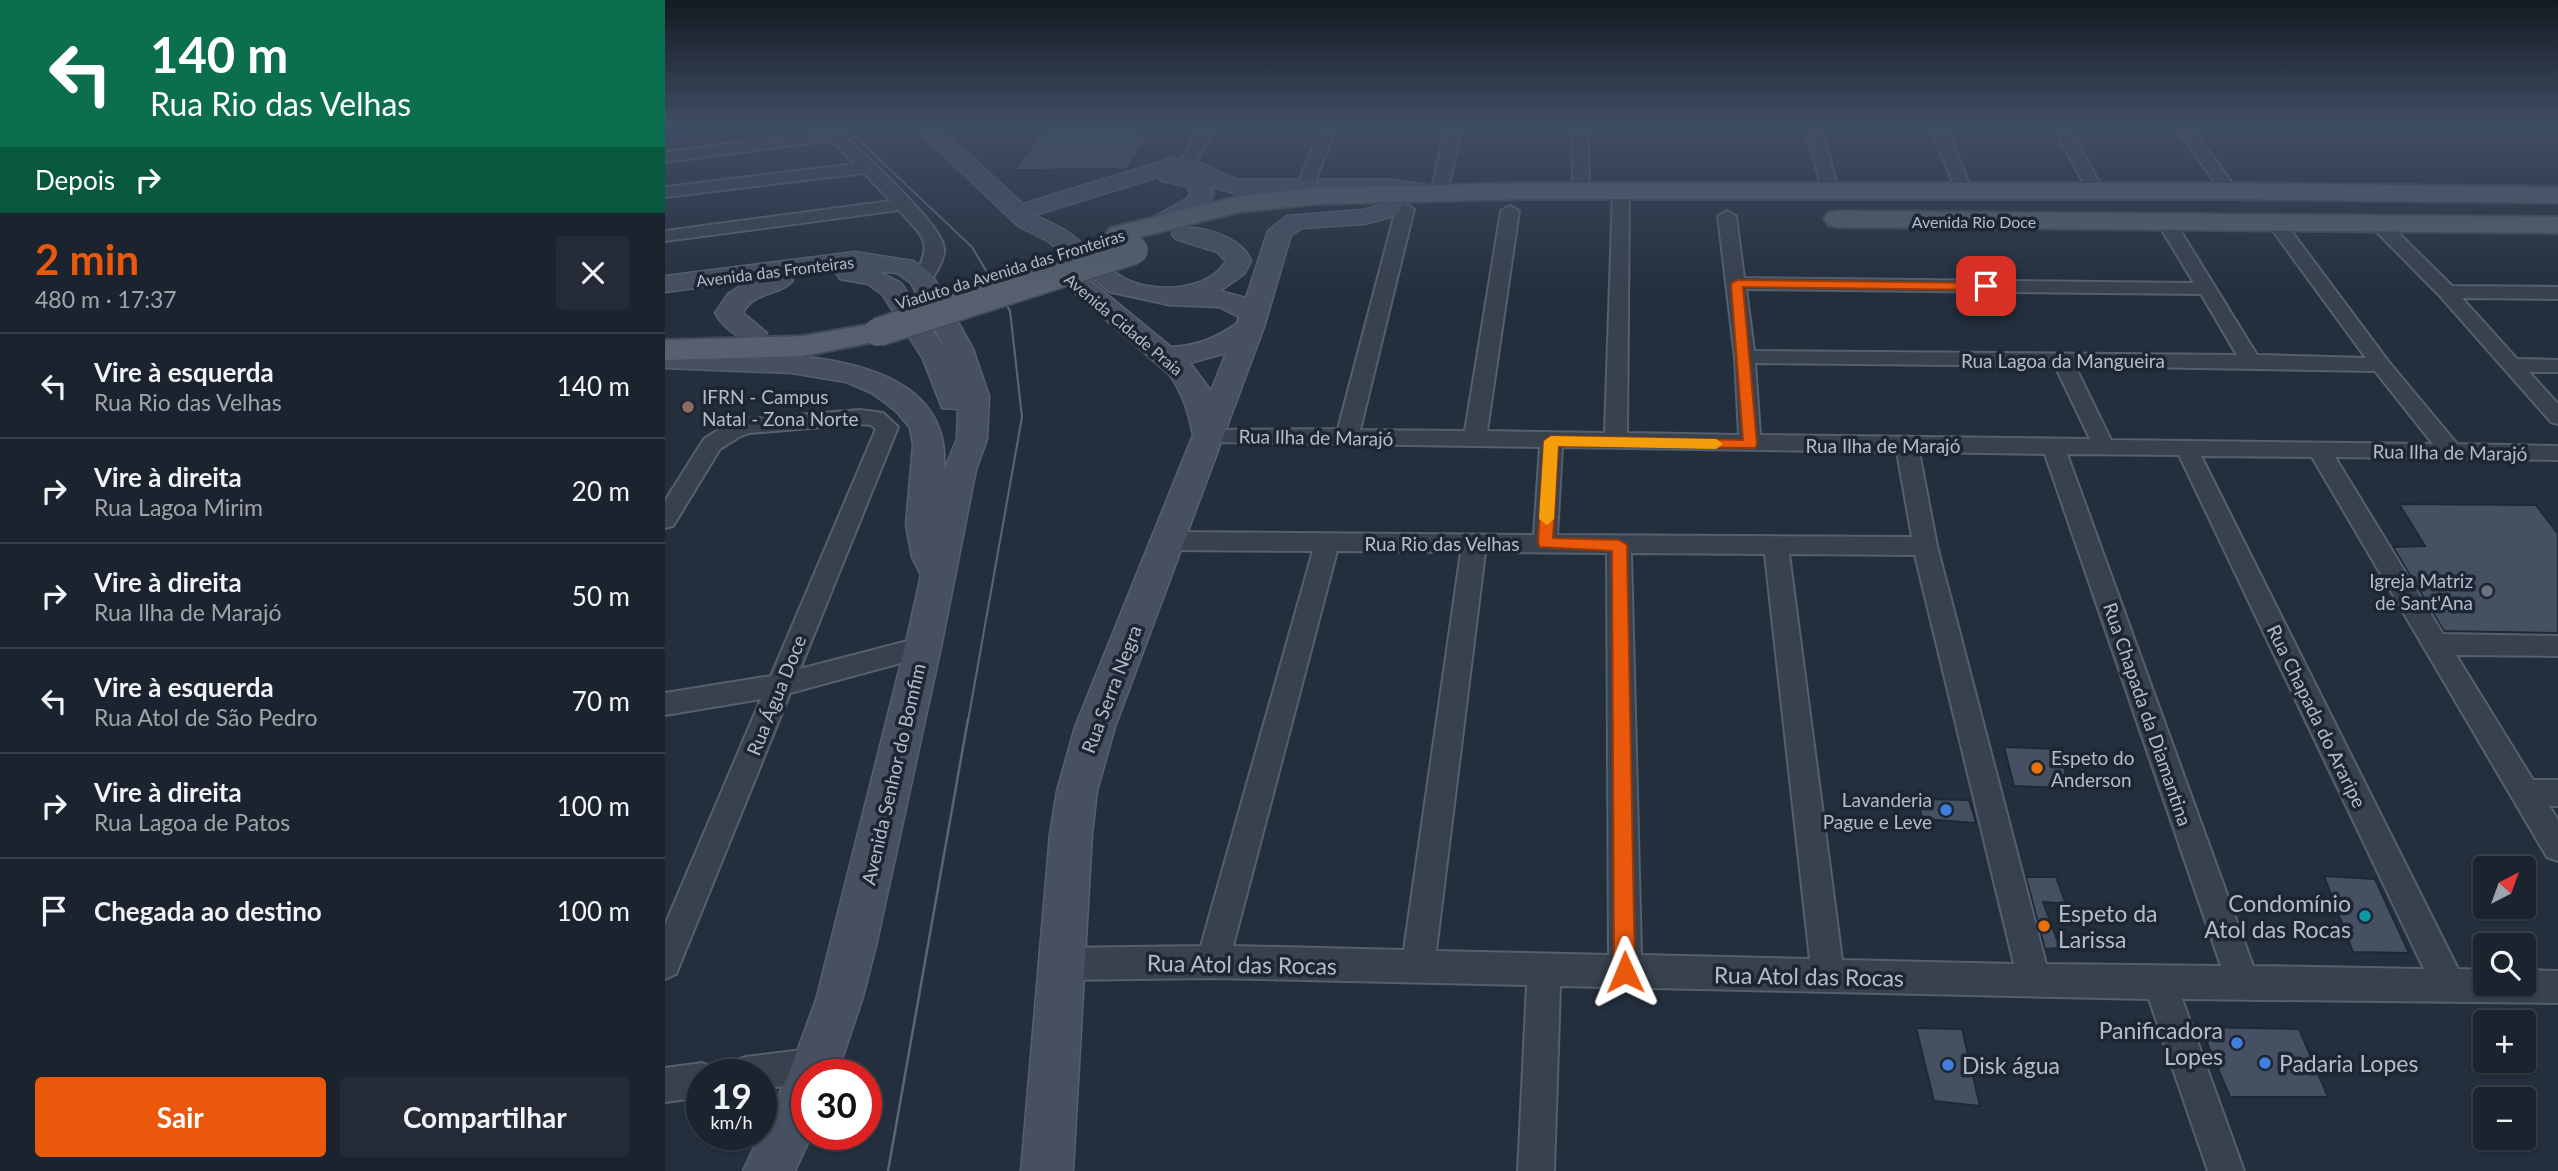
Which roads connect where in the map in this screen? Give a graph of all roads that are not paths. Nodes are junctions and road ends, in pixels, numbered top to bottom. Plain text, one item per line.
1 (764, 181) edge
2 (878, 181) edge
3 (986, 181) edge
4 (1126, 181) edge
5 (1145, 181) edge
6 (1195, 181) edge
7 (1219, 181) edge
8 (1307, 181) edge
9 (1442, 181) edge
10 (1581, 181) edge
11 (1828, 181) edge
12 (1960, 181) edge
13 (2083, 181) edge
14 (2222, 181) edge
15 (1305, 186) junction
16 (2230, 191) junction
17 (665, 192) edge
18 (1581, 192) junction
19 (1439, 193) junction
20 (1831, 193) junction
21 (1886, 193) junction
22 (1965, 193) junction
23 (2088, 193) junction
24 (2558, 195) edge
25 (1352, 203) junction
26 (1621, 203) junction
27 (903, 204) junction
28 (1397, 209) junction
29 (1510, 211) junction
30 (1022, 217) junction
31 (1740, 217) junction
32 (1943, 221) junction
33 (2166, 222) junction
34 (2550, 223) edge
35 (2277, 224) junction
36 (2379, 224) junction
37 (1175, 228) junction
38 (1280, 231) joint
39 (665, 236) edge
40 (1057, 236) junction
41 (922, 279) junction
42 (665, 284) edge
43 (1737, 284) junction
44 (2208, 289) junction
45 (2447, 292) junction
46 (2558, 293) edge
47 (1184, 298) junction
48 (1252, 321) junction
49 (871, 323) junction
50 (753, 333) junction
51 (665, 336) edge
52 (1141, 337) junction
53 (665, 350) edge
54 (1165, 356) junction
55 (1745, 357) junction
56 (665, 359) edge
57 (2062, 360) junction
58 (2251, 361) junction
59 (2381, 365) junction
60 (2512, 365) junction
61 (2558, 366) edge
62 (2558, 417) edge
63 (1208, 435) junction
64 (1347, 438) junction
65 (1475, 439) junction
66 (1551, 441) junction
67 (1616, 442) junction
68 (1750, 444) junction
69 (1907, 445) junction
70 (2053, 446) junction
71 (2104, 447) junction
72 (2186, 447) junction
73 (2319, 450) junction
74 (2451, 452) junction
75 (2558, 453) edge
76 (960, 470) junction
77 (665, 520) edge
78 (1169, 541) junction
79 (1327, 542) junction
80 (1474, 543) junction
81 (1545, 543) junction
82 (1619, 545) junction
83 (1776, 546) junction
84 (1925, 546) junction
85 (938, 575) junction
86 (2438, 644) junction
87 (2558, 646) edge
88 (923, 648) junction
89 (780, 685) junction
90 (665, 704) edge
91 (2525, 793) junction
92 (2558, 793) edge
93 (2558, 847) edge
94 (1213, 961) junction
95 (665, 963) edge
96 (1061, 964) junction
97 (1418, 968) junction
98 (1543, 971) junction
99 (1625, 972) junction
100 (1828, 976) junction
101 (2033, 979) junction
102 (2242, 982) junction
103 (2160, 983) junction
104 (2448, 984) junction
105 (2558, 986) edge
106 (818, 1059) edge
107 (686, 1082) edge
108 (665, 1085) edge
109 (791, 1124) edge
110 (769, 1171) edge
111 (1047, 1171) edge
112 (1536, 1171) edge
113 (2226, 1171) edge

1 - 17 street
2 - 27 street
3 - 30 main road, Avenida Cidade Praia
4 - 30 main road
5 - 40 main road
6 - 37 main road
7 - 15 main road
8 - 15 street
9 - 19 street
10 - 18 street
11 - 20 street
12 - 22 street
13 - 23 street
14 - 16 street
15 - 19 main road
16 - 23 main road, Avenida Rio Doce
16 - 24 main road, Avenida Rio Doce
18 - 19 main road, Avenida Rio Doce
18 - 26 main road, Avenida Rio Doce
19 - 25 main road, Avenida Rio Doce
20 - 21 main road, Avenida Rio Doce
20 - 26 main road, Avenida Rio Doce
21 - 22 main road, Avenida Rio Doce
21 - 31 main road
22 - 23 main road, Avenida Rio Doce
23 - 32 main road
25 - 28 main road, Avenida Rio Doce
25 - 37 main road, Viaduto da Avenida das Fronteiras
26 - 29 main road, Avenida Rio Doce
26 - 31 main road, Avenida Rio Doce
26 - 67 street
27 - 39 street
27 - 41 street
28 - 29 main road, Avenida Rio Doce
28 - 38 main road, Avenida Rio Doce
28 - 64 street
29 - 65 street
30 - 40 main road, Avenida Cidade Praia
30 - 52 main road, Avenida Cidade Praia
31 - 32 main road, Avenida Rio Doce
31 - 43 street
32 - 33 main road, Avenida Rio Doce
33 - 35 main road, Avenida Rio Doce
33 - 44 street
34 - 36 main road, Avenida Rio Doce
35 - 36 main road, Avenida Rio Doce
35 - 59 street
36 - 45 street
37 - 47 main road
37 - 49 main road, Viaduto da Avenida das Fronteiras, bridge
38 - 48 main road, Rua Serra Negra
40 - 47 main road, Avenida Cidade Praia
41 - 42 main road, Avenida das Fronteiras
41 - 76 main road
43 - 44 street
43 - 55 street
44 - 58 street
45 - 46 street
45 - 60 street
47 - 48 main road, Avenida Cidade Praia
47 - 52 main road
48 - 54 main road
48 - 63 main road, Rua Serra Negra
49 - 50 main road, Viaduto da Avenida das Fronteiras
49 - 53 main road, Viaduto da Avenida das Fronteiras
50 - 51 main road, Viaduto da Avenida das Fronteiras
50 - 76 main road
52 - 54 main road, Avenida Cidade Praia
54 - 63 main road, Avenida Cidade Praia
55 - 57 street, Rua Lagoa da Mangueira
55 - 68 street
56 - 85 main road
57 - 58 street, Rua Lagoa da Mangueira
57 - 71 street
58 - 59 street, Rua Lagoa da Mangueira
59 - 74 street
60 - 61 street
60 - 62 street
63 - 64 street, Rua Ilha de Marajó
63 - 78 main road, Rua Serra Negra
64 - 65 street, Rua Ilha de Marajó
65 - 66 street, Rua Ilha de Marajó
66 - 67 street, Rua Ilha de Marajó
66 - 81 street
67 - 68 street, Rua Ilha de Marajó
68 - 69 street, Rua Ilha de Marajó
69 - 70 street, Rua Ilha de Marajó
69 - 84 street
70 - 71 street, Rua Ilha de Marajó
70 - 102 street, Rua Chapada da Diamantina
71 - 72 street, Rua Ilha de Marajó
72 - 73 street, Rua Ilha de Marajó
72 - 104 street, Rua Chapada do Araripe
73 - 74 street, Rua Ilha de Marajó
73 - 86 street
74 - 75 street, Rua Ilha de Marajó
76 - 85 main road, Avenida Senhor do Bomfim
77 - 89 street, Rua Água Doce
78 - 79 street, Rua Rio das Velhas
78 - 96 main road, Rua Serra Negra
79 - 80 street, Rua Rio das Velhas
79 - 94 street
80 - 81 street, Rua Rio das Velhas
80 - 97 street
81 - 82 street, Rua Rio das Velhas
82 - 83 street, Rua Rio das Velhas
82 - 99 street
83 - 84 street, Rua Rio das Velhas
83 - 100 street
84 - 101 street
85 - 88 main road, Avenida Senhor do Bomfim
86 - 87 street
86 - 91 street
88 - 89 street
88 - 106 main road, Avenida Senhor do Bomfim
89 - 90 street
89 - 95 street, Rua Água Doce
91 - 92 street
91 - 93 street
94 - 96 street, Rua Atol das Rocas
94 - 97 street, Rua Atol das Rocas
96 - 111 main road, Rua Serra Negra
97 - 98 street, Rua Atol das Rocas
98 - 99 street, Rua Atol das Rocas
98 - 112 street
99 - 100 street, Rua Atol das Rocas
100 - 101 street, Rua Atol das Rocas
101 - 103 street, Rua Atol das Rocas
102 - 103 street, Rua Atol das Rocas
102 - 104 street, Rua Atol das Rocas
103 - 113 street
104 - 105 street, Rua Atol das Rocas
107 - 108 street
109 - 110 main road, Avenida Senhor do Bomfim

